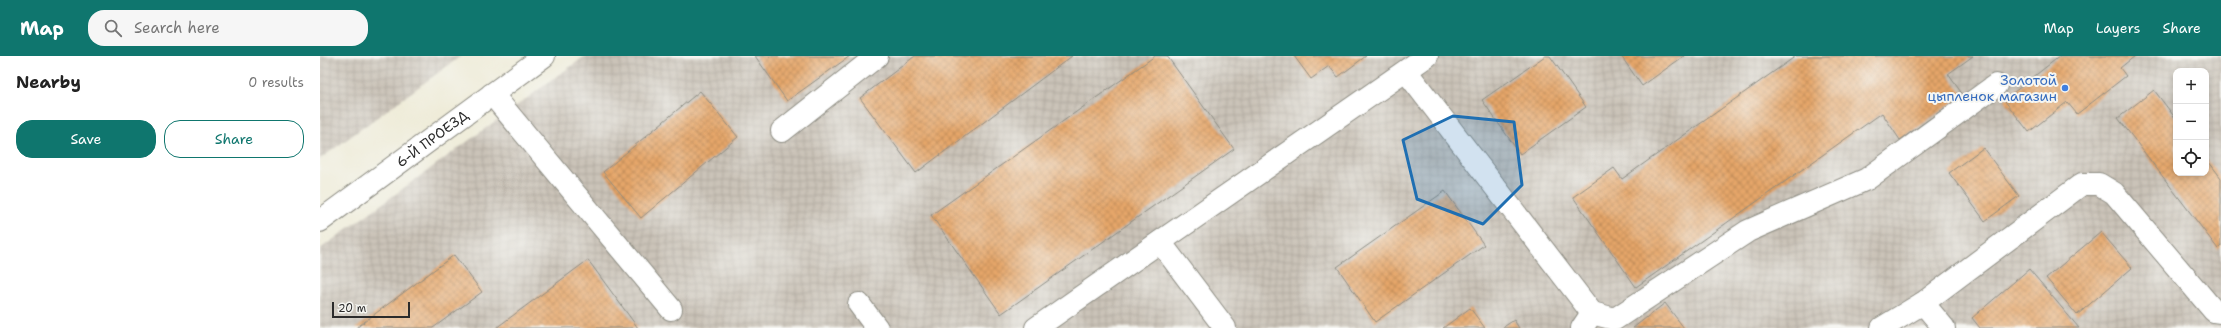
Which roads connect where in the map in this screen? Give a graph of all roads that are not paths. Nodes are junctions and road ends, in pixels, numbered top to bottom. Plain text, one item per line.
1 (544, 56) edge
2 (877, 56) edge
3 (1427, 56) edge
4 (1406, 71) junction
5 (1996, 85) dead end
6 (492, 94) junction
7 (782, 131) dead end
8 (320, 221) edge
9 (1160, 242) junction
10 (1923, 302) junction
11 (859, 304) dead end
12 (671, 309) dead end
13 (2221, 312) edge
14 (1587, 320) edge
15 (877, 328) edge
16 (1036, 328) edge
17 (1225, 328) edge
18 (1882, 328) edge
19 (1944, 328) edge

1 - 6 street, 6-Й ПРОЕЗД
2 - 7 street
3 - 4 street
4 - 9 street
4 - 14 street
5 - 14 street
6 - 8 street, 6-Й ПРОЕЗД
6 - 12 street
9 - 16 street
9 - 17 street
10 - 13 street
10 - 18 street
10 - 19 street
11 - 15 street

